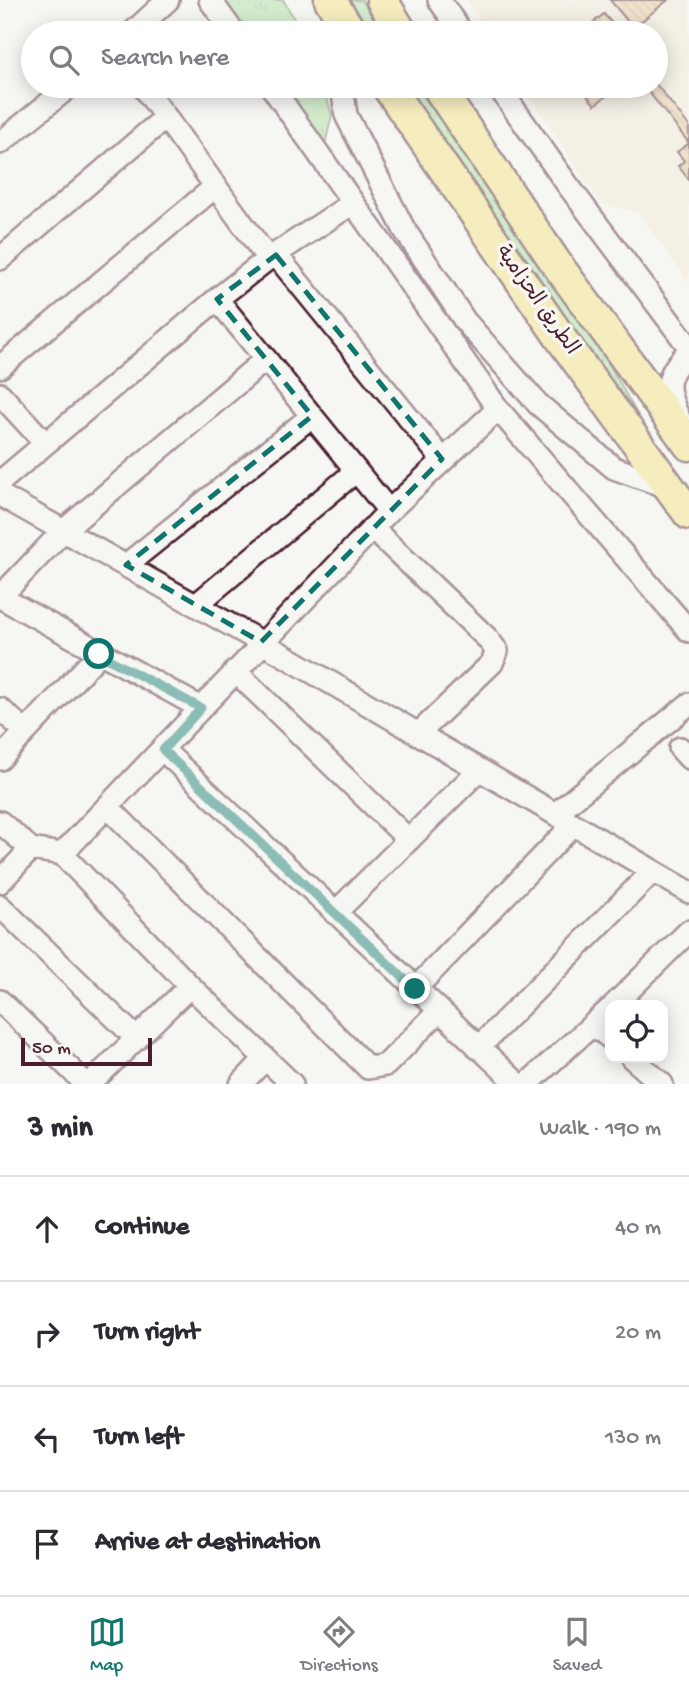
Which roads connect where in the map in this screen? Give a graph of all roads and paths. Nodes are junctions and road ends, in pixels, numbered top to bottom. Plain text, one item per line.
1 (168, 0) edge
2 (210, 0) edge
3 (330, 0) edge
4 (382, 0) edge
5 (439, 0) edge
6 (145, 21) edge
7 (225, 21) edge
8 (333, 21) edge
9 (344, 21) edge
10 (395, 21) edge
11 (454, 21) edge
12 (55, 98) edge
13 (152, 98) edge
14 (279, 98) edge
15 (344, 98) edge
16 (395, 98) edge
17 (445, 98) edge
18 (506, 98) edge
19 (166, 117) junction
20 (0, 143) edge
21 (216, 186) junction
22 (353, 203) junction
23 (272, 257) junction
24 (0, 258) edge
25 (217, 299) junction
26 (689, 349) edge
27 (266, 359) junction
28 (0, 367) edge
29 (0, 394) edge
30 (498, 409) junction
31 (312, 416) junction
32 (689, 437) edge
33 (45, 443) junction
34 (689, 445) edge
35 (442, 459) junction
36 (356, 471) junction
37 (0, 482) edge
38 (670, 488) junction
39 (0, 495) edge
40 (389, 511) junction
41 (689, 514) edge
42 (372, 528) junction
43 (62, 532) junction
44 (689, 536) edge
45 (126, 565) junction
46 (0, 597) edge
47 (196, 605) junction
48 (689, 631) edge
49 (261, 642) junction
50 (99, 654) junction
51 (235, 671) junction
52 (689, 704) edge
53 (201, 708) junction
54 (0, 709) edge
55 (24, 730) junction
56 (418, 734) junction
57 (163, 750) junction
58 (0, 759) edge
59 (479, 770) junction
60 (108, 807) junction
61 (564, 820) junction
62 (0, 822) edge
63 (409, 840) junction
64 (32, 849) junction
65 (62, 854) junction
66 (653, 871) junction
67 (0, 882) edge
68 (689, 892) edge
69 (0, 906) edge
70 (335, 913) junction
71 (689, 931) edge
72 (190, 986) junction
73 (415, 989) junction
74 (619, 1000) edge
75 (0, 1001) edge
76 (438, 1012) junction
77 (602, 1032) edge
78 (137, 1039) junction
79 (478, 1048) junction
80 (265, 1059) junction
81 (638, 1063) edge
82 (88, 1084) edge
83 (241, 1084) edge
84 (292, 1084) edge
85 (518, 1084) edge
86 (527, 1084) edge
87 (662, 1084) edge

1 - 6 street
2 - 7 street
3 - 8 street
3 - 9 highway
4 - 10 highway
5 - 11 street
12 - 20 street
13 - 19 street
14 - 22 street
15 - 38 street
16 - 38 highway, الطريق الحزامية
17 - 34 highway, الطريق الحزامية
18 - 26 street
19 - 21 street
19 - 24 street
21 - 23 street
21 - 28 street
22 - 23 street
22 - 30 street
23 - 25 street
23 - 35 street
25 - 27 street
25 - 33 street
26 - 32 street
27 - 31 street
27 - 43 street
29 - 33 street
30 - 35 street
30 - 48 street
31 - 36 street
31 - 45 street
33 - 37 street
35 - 40 street
36 - 40 street
36 - 47 street
38 - 41 highway, الطريق الحزامية
38 - 44 highway
39 - 43 street
40 - 42 street
42 - 49 street
42 - 56 street
43 - 45 street
43 - 46 street
45 - 47 street
46 - 50 street
47 - 49 street
49 - 51 street
49 - 56 street
50 - 53 street
50 - 55 street
51 - 53 street
51 - 63 street
52 - 61 street
53 - 57 street
54 - 55 street
55 - 58 street
56 - 59 street
57 - 60 street
57 - 70 street
59 - 61 street
59 - 63 street
60 - 65 street
60 - 76 street
61 - 66 street
61 - 73 street
62 - 64 street
63 - 70 street
64 - 65 street
64 - 67 street
65 - 72 street
66 - 68 street
66 - 79 street
69 - 78 street
70 - 73 street
71 - 74 street
72 - 78 street
72 - 80 street
73 - 76 street
75 - 82 street
76 - 79 street
77 - 86 street
78 - 82 street
79 - 85 street
80 - 83 street
80 - 84 street
81 - 87 street

